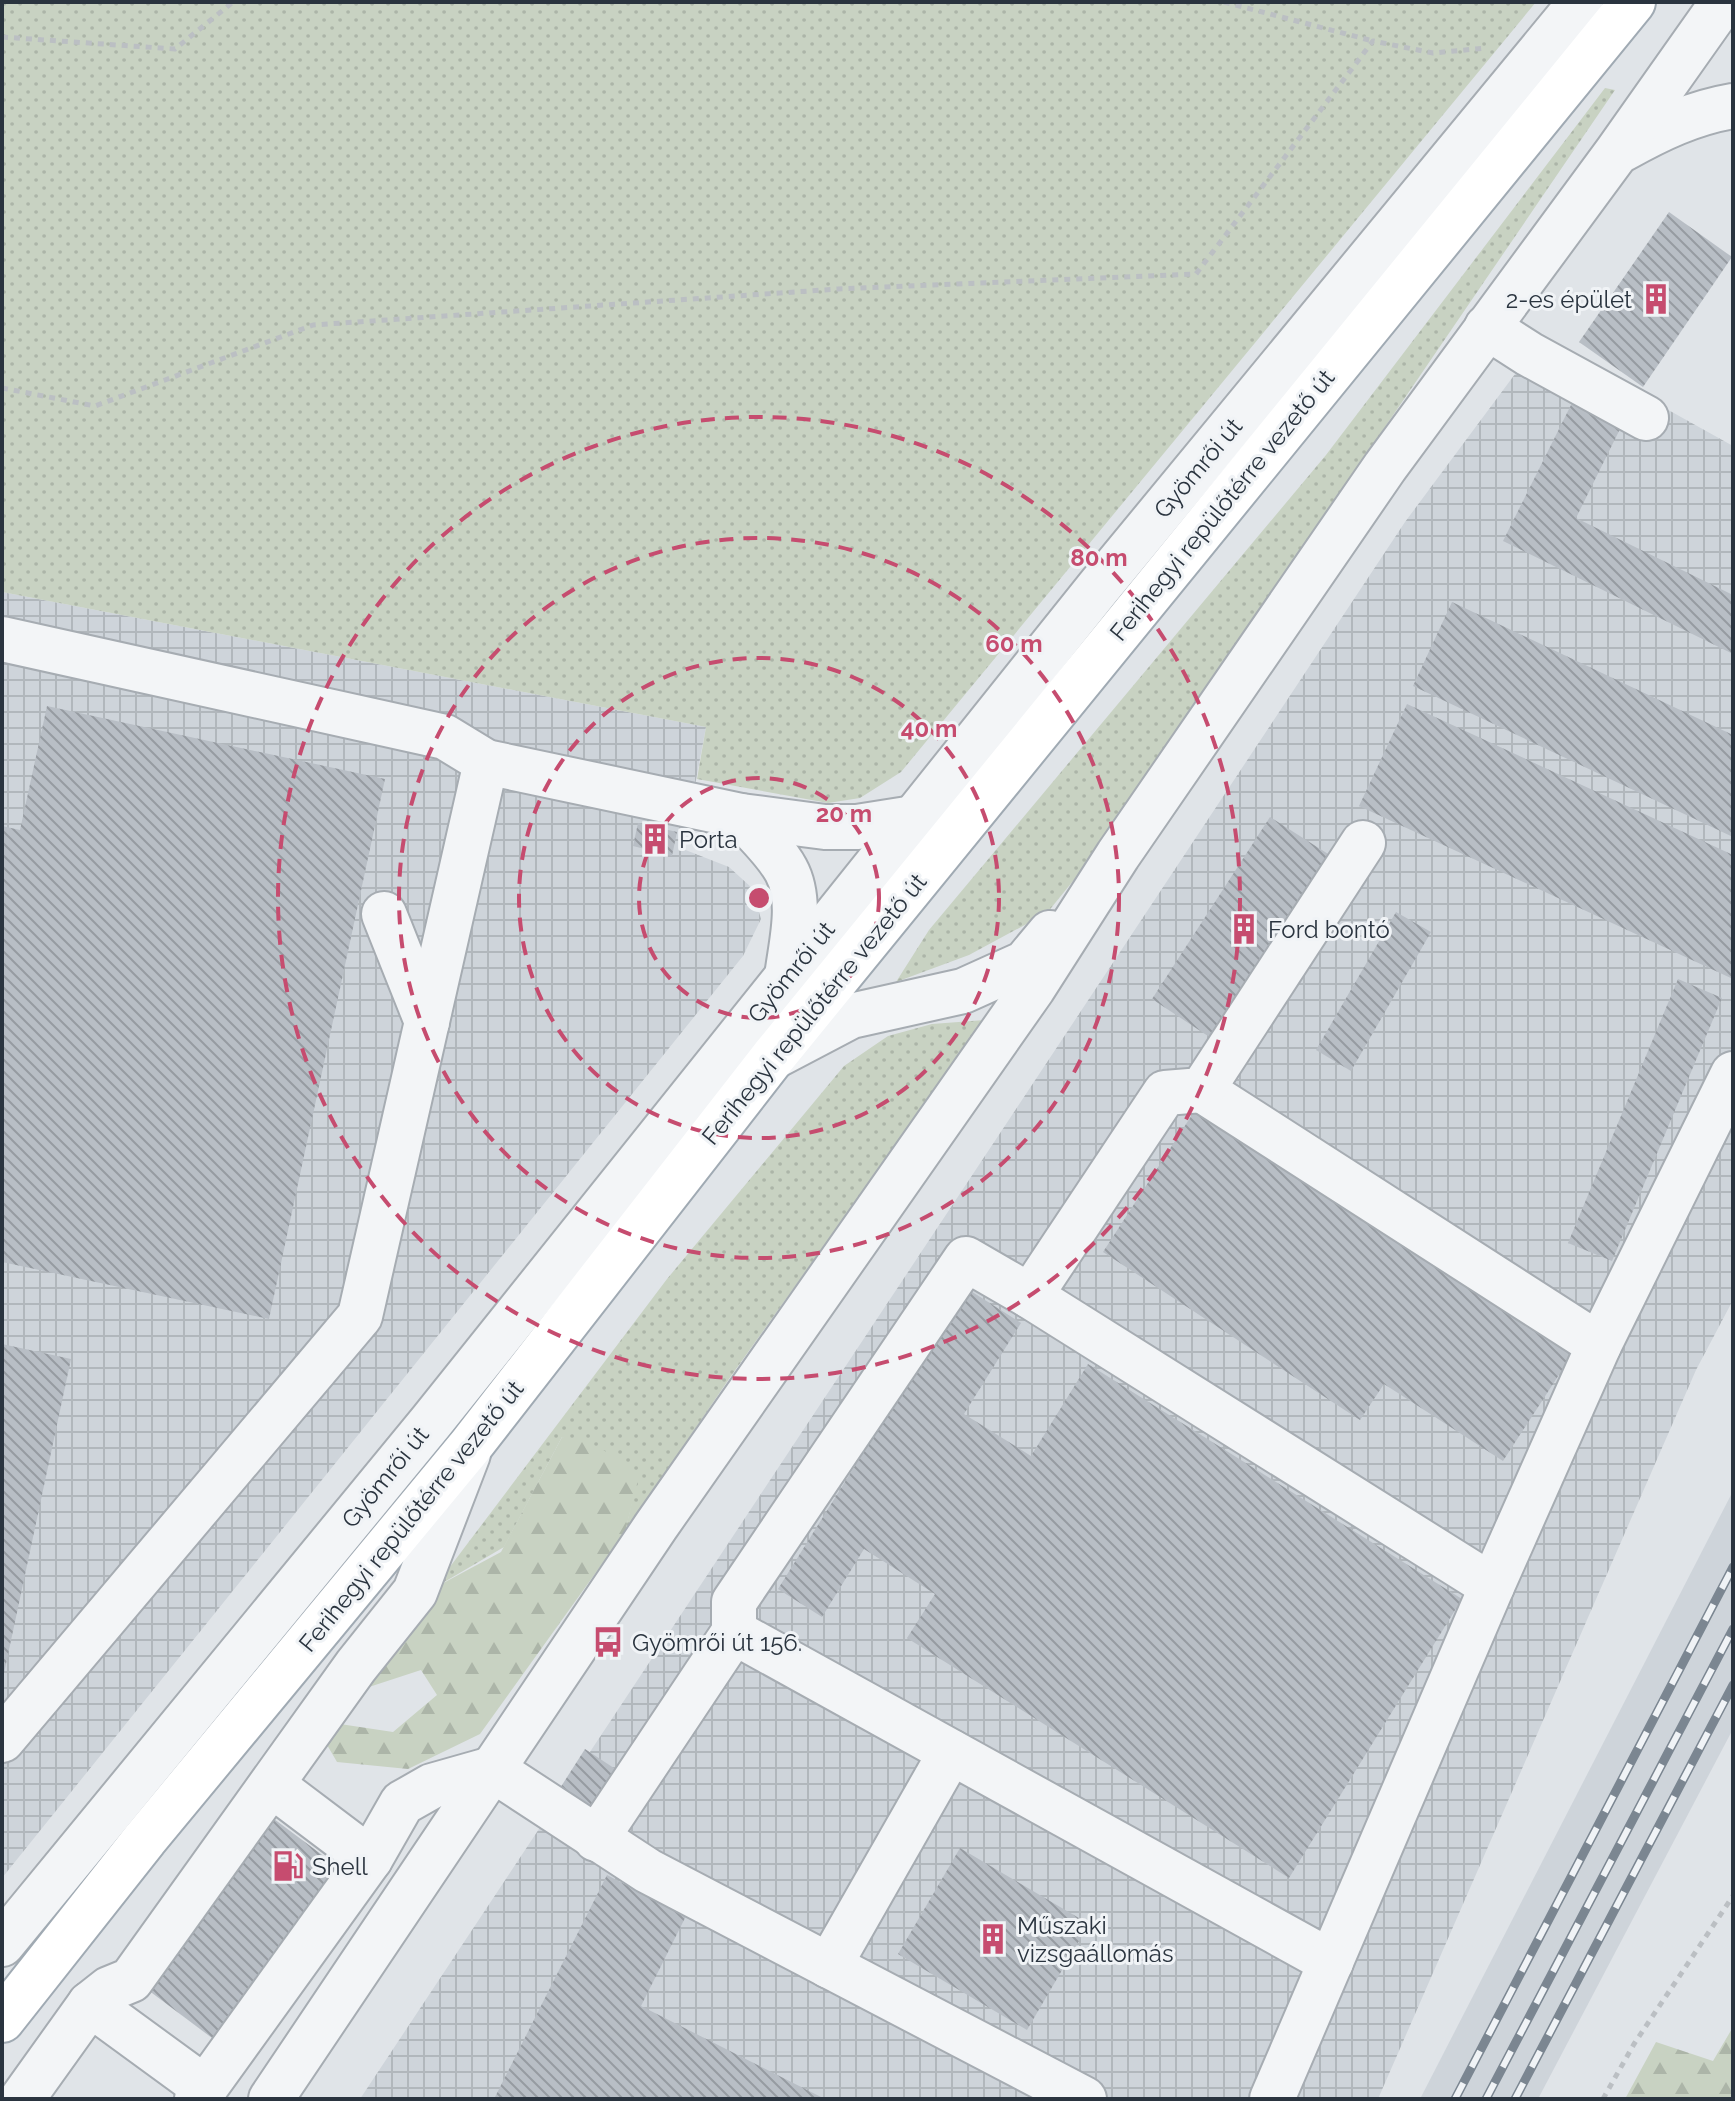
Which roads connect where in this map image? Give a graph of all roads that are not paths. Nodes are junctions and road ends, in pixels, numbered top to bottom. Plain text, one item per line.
1 (1581, 2) edge
2 (1633, 2) edge
3 (1723, 2) edge
4 (1733, 106) edge
5 (1617, 152) junction
6 (1487, 327) junction
7 (1646, 418) dead end
8 (2, 639) edge
9 (486, 762) junction
10 (741, 816) junction
11 (914, 818) junction
12 (1363, 843) dead end
13 (1118, 855) junction
14 (384, 914) dead end
15 (787, 977) junction
16 (427, 1022) junction
17 (773, 1057) junction
18 (1733, 1074) edge
19 (1202, 1090) junction
20 (1030, 1296) junction
21 (1599, 1345) junction
22 (471, 1445) junction
23 (1492, 1586) junction
24 (292, 1591) junction
25 (734, 1632) junction
26 (16, 1704) edge
27 (2, 1740) edge
28 (951, 1752) junction
29 (492, 1769) junction
30 (272, 1785) junction
31 (145, 1839) junction
32 (596, 1839) junction
33 (370, 1859) junction
34 (2, 1944) edge
35 (1331, 1962) junction
36 (829, 1966) junction
37 (90, 2004) junction
38 (2, 2020) edge
39 (201, 2094) edge
40 (22, 2099) edge
41 (271, 2099) edge
42 (1084, 2099) edge
43 (1272, 2099) edge

1 - 11 street, Gyömrői út
2 - 17 main road, Ferihegyi repülőtérre vezető út
3 - 5 street, Gyömrői út
4 - 5 street
5 - 6 street, Gyömrői út
6 - 7 street
6 - 13 street, Gyömrői út
8 - 9 street
9 - 10 street
9 - 16 street
10 - 11 street
10 - 15 street
11 - 15 street, Gyömrői út
12 - 19 street
13 - 17 street, Gyömrői út
13 - 29 street, Gyömrői út
14 - 16 street
15 - 24 street, Gyömrői út
16 - 26 street
17 - 22 main road, Ferihegyi repülőtérre vezető út
18 - 21 street
19 - 20 street
19 - 21 street
20 - 23 street
20 - 25 street
21 - 23 street
22 - 30 street
22 - 31 main road, Ferihegyi repülőtérre vezető út
23 - 35 street
24 - 31 street
24 - 34 street, Gyömrői út
25 - 28 street
25 - 32 street
26 - 27 street
28 - 35 street
28 - 36 street
29 - 32 street
29 - 33 street
29 - 41 street, Gyömrői út
30 - 33 street
30 - 37 street
31 - 38 main road, Ferihegyi repülőtérre vezető út
32 - 36 street
33 - 39 street
35 - 43 street
36 - 42 street
37 - 39 street
37 - 40 street

